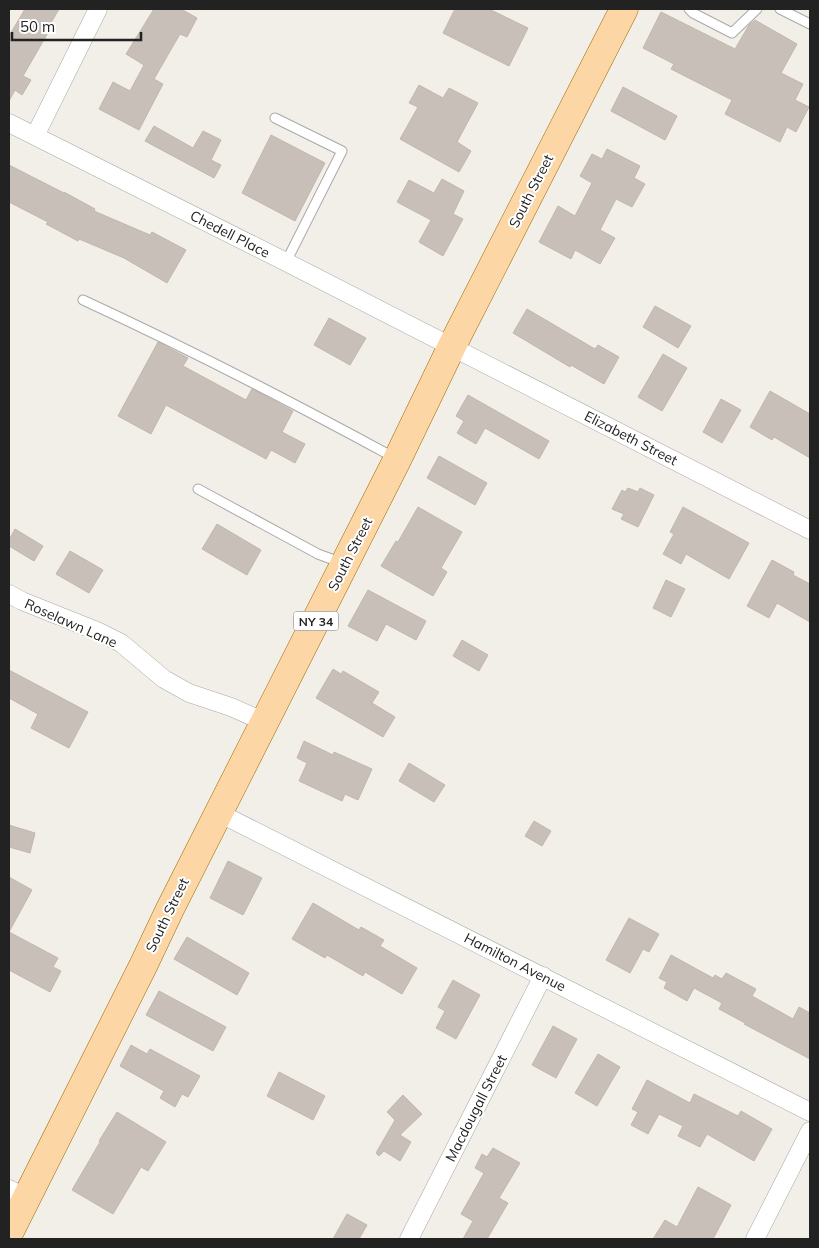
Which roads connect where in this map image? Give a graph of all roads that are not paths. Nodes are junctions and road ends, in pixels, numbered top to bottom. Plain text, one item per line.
1 (98, 9) edge
2 (624, 9) edge
3 (689, 9) edge
4 (756, 9) edge
5 (780, 9) edge
6 (810, 24) edge
7 (275, 118) dead end
8 (9, 123) edge
9 (35, 136) junction
10 (286, 262) junction
11 (83, 300) dead end
12 (452, 346) junction
13 (397, 460) junction
14 (198, 489) dead end
15 (810, 530) edge
16 (344, 564) junction
17 (9, 594) edge
18 (265, 722) junction
19 (219, 813) junction
20 (543, 976) junction
21 (810, 1112) edge
22 (810, 1131) edge
23 (18, 1194) edge
24 (9, 1233) edge
25 (409, 1239) edge
26 (755, 1239) edge

1 - 9 street
2 - 12 main road, South Street / NY 34
3 - 4 lane
5 - 6 lane
7 - 10 lane
8 - 9 street, Chedell Place
9 - 10 street, Chedell Place
10 - 12 street, Chedell Place
11 - 13 lane
12 - 13 main road, South Street / NY 34
12 - 15 street, Elizabeth Street
13 - 16 main road, South Street / NY 34
14 - 16 lane
16 - 18 main road, South Street / NY 34
17 - 18 street, Roselawn Lane
18 - 19 main road, South Street / NY 34
19 - 20 street, Hamilton Avenue
19 - 23 main road, South Street / NY 34
20 - 21 street, Hamilton Avenue
20 - 25 street, Macdougall Street
22 - 26 street
23 - 24 main road, South Street / NY 34

